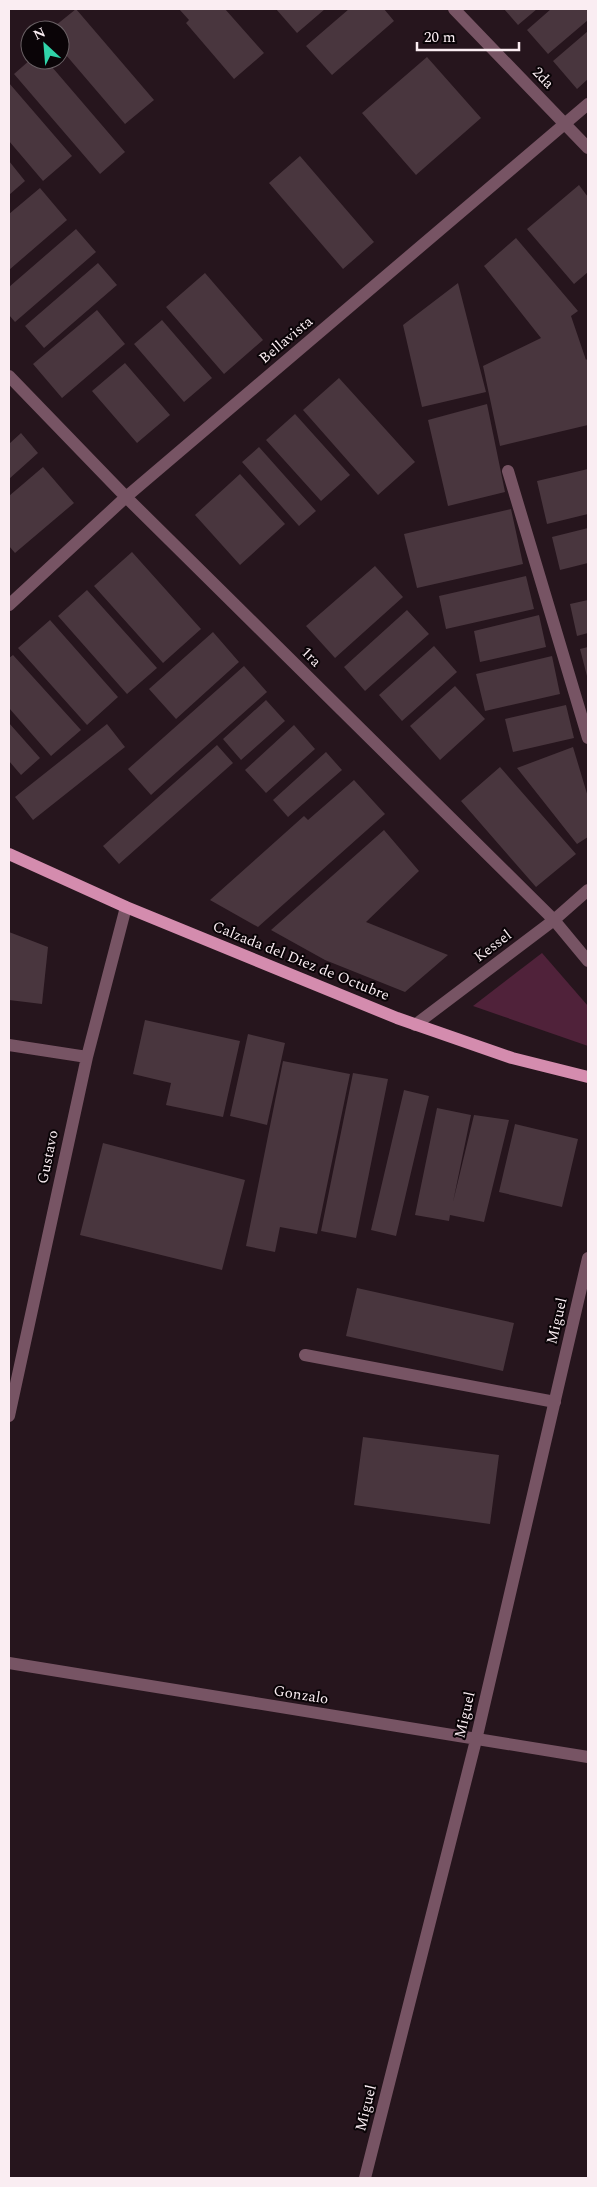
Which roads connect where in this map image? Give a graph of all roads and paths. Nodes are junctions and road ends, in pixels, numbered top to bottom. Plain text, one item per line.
1 (454, 9) edge
2 (588, 104) edge
3 (565, 124) junction
4 (588, 148) edge
5 (9, 376) edge
6 (508, 471) dead end
7 (126, 497) junction
8 (9, 605) edge
9 (588, 738) edge
10 (9, 854) edge
11 (588, 890) edge
12 (126, 907) junction
13 (554, 920) junction
14 (588, 961) edge
15 (415, 1025) junction
16 (9, 1045) edge
17 (87, 1056) junction
18 (588, 1077) edge
19 (588, 1258) edge
20 (305, 1354) dead end
21 (554, 1402) junction
22 (9, 1416) edge
23 (9, 1663) edge
24 (476, 1740) junction
25 (588, 1757) edge
26 (365, 2178) edge

1 - 3 street, 2da
2 - 3 street, Bellavista
3 - 4 street, 2da
3 - 7 street, Bellavista
5 - 7 street, 1ra
6 - 9 street
7 - 8 street, Bellavista
7 - 13 street, 1ra
10 - 12 main road, Calzada del Diez de Octubre
11 - 13 street, Kessel
12 - 15 main road, Calzada del Diez de Octubre
12 - 17 street, Gustavo
13 - 14 street, 1ra
13 - 15 street, Kessel
15 - 18 main road, Calzada del Diez de Octubre
16 - 17 street
17 - 22 street, Gustavo
19 - 21 street, Miguel
20 - 21 street
21 - 24 street, Miguel
23 - 24 street, Gonzalo
24 - 25 street, Gonzalo
24 - 26 street, Miguel

